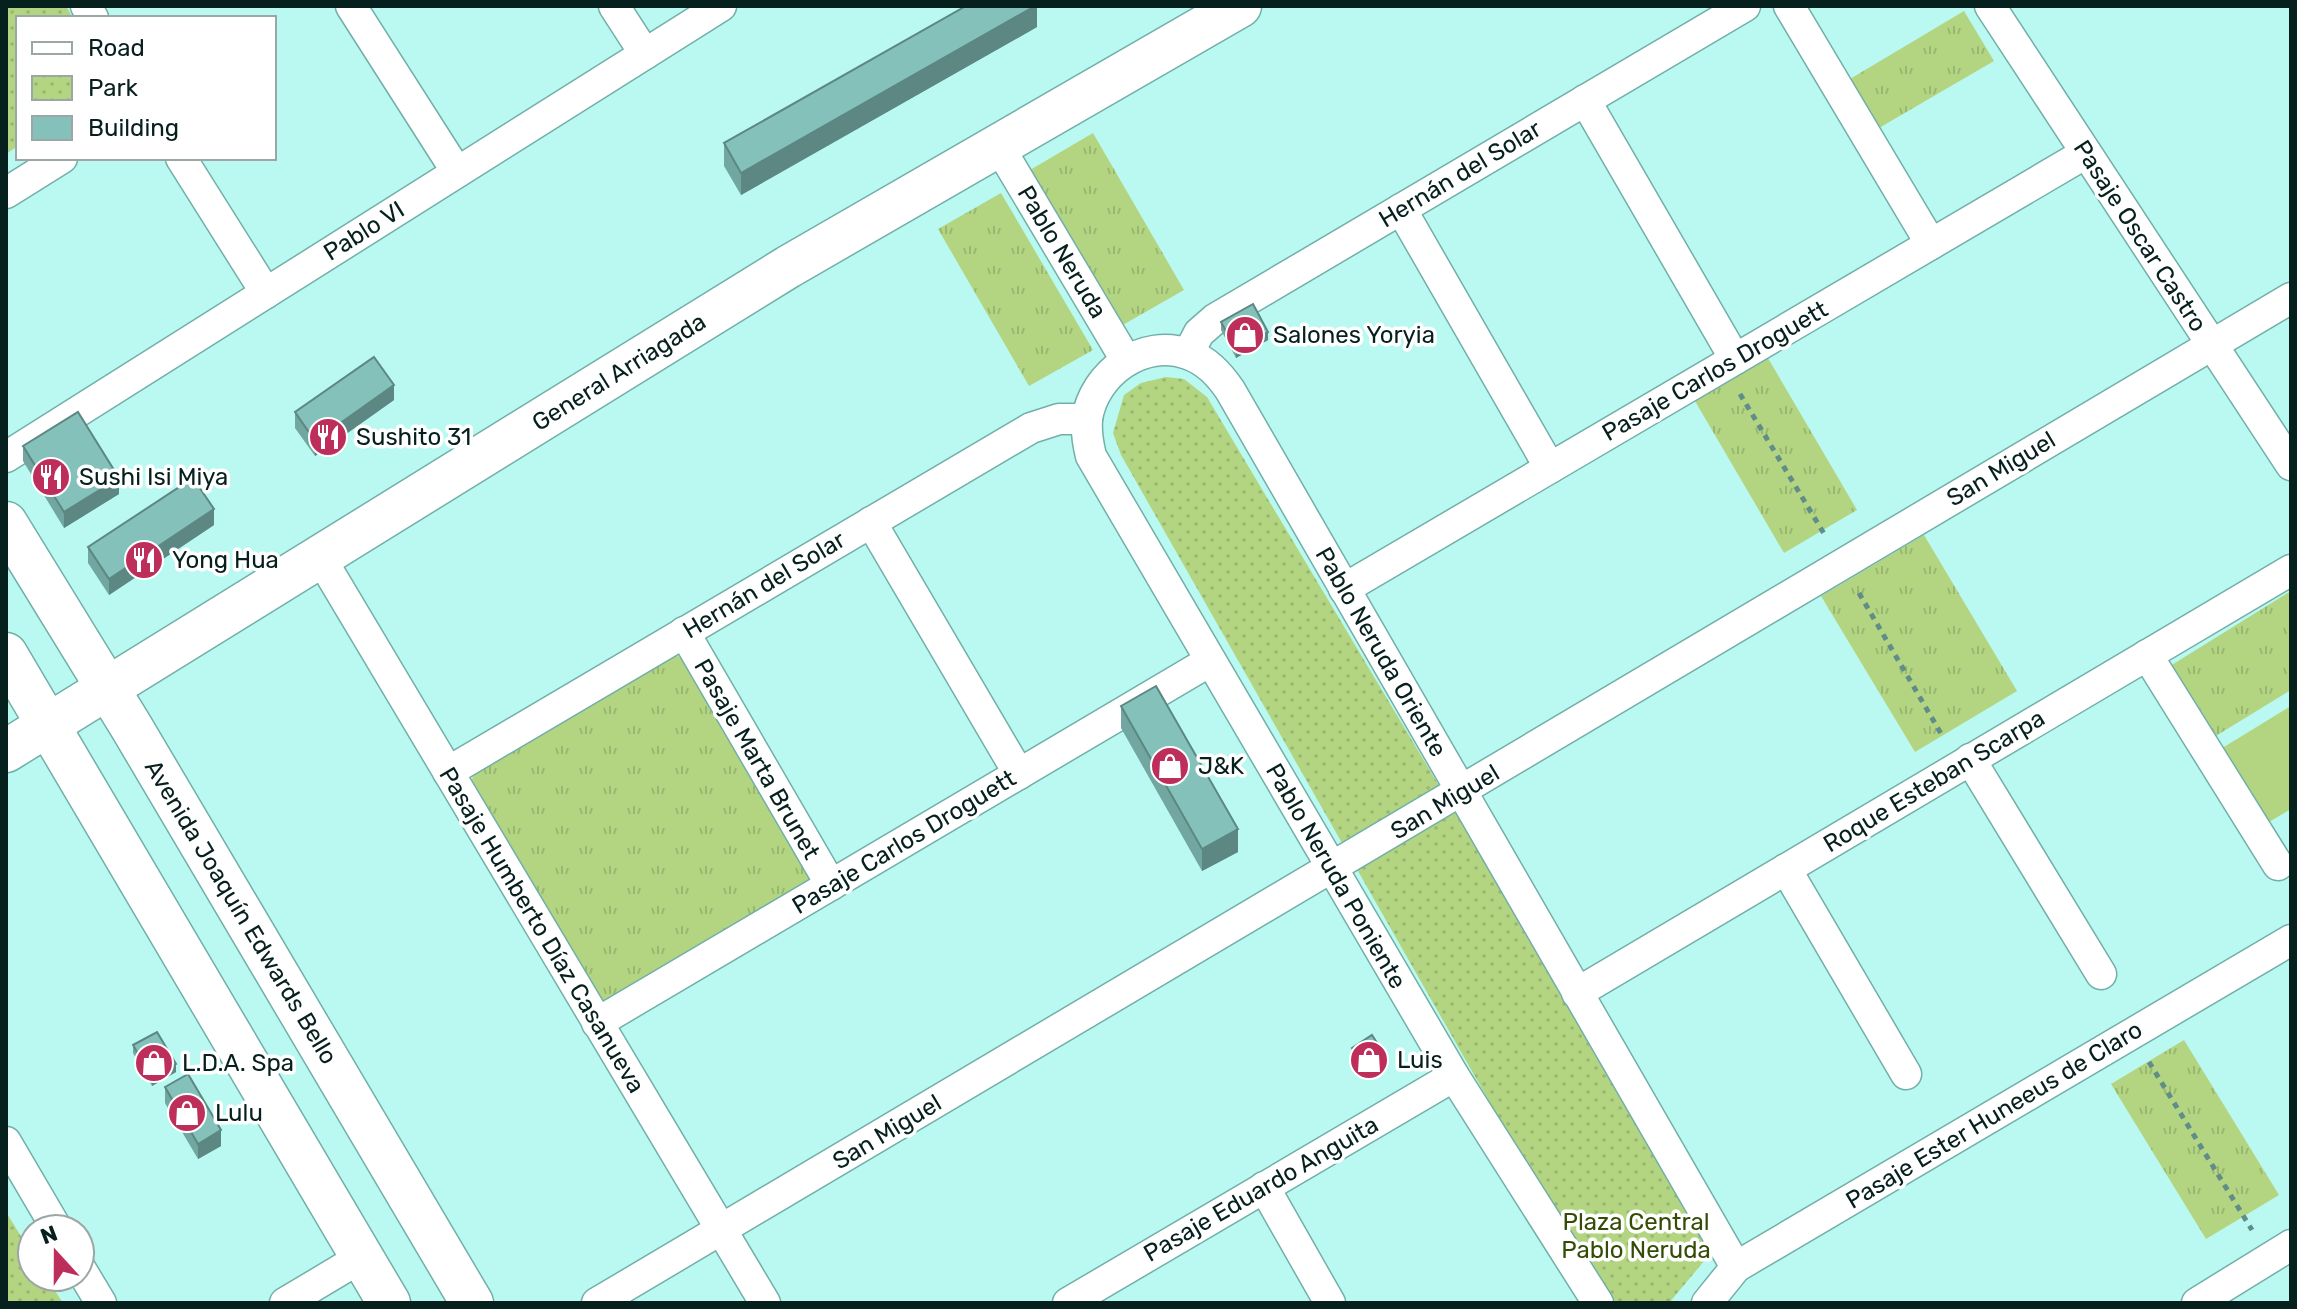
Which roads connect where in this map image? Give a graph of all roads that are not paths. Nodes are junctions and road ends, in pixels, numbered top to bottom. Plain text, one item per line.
1 (351, 6) edge
2 (614, 6) edge
3 (721, 6) edge
4 (1240, 6) edge
5 (1745, 6) edge
6 (1789, 6) edge
7 (1990, 6) edge
8 (645, 54) junction
9 (1585, 100) junction
10 (998, 145) junction
11 (2086, 153) junction
12 (59, 160) edge
13 (182, 160) edge
14 (457, 172) junction
15 (6, 193) edge
16 (1401, 209) junction
17 (1931, 244) junction
18 (266, 293) junction
19 (2291, 298) edge
20 (2211, 343) junction
21 (1188, 354) junction
22 (1735, 359) junction
23 (1126, 360) junction
24 (1087, 419) junction
25 (6, 457) edge
26 (2291, 465) edge
27 (1550, 468) junction
28 (871, 522) junction
29 (6, 523) edge
30 (320, 557) junction
31 (2291, 570) edge
32 (1344, 589) junction
33 (684, 632) junction
34 (6, 654) edge
35 (2147, 655) junction
36 (1210, 661) junction
37 (107, 689) junction
38 (47, 726) junction
39 (6, 751) edge
40 (1970, 759) junction
41 (448, 772) junction
42 (1019, 774) junction
43 (1462, 793) junction
44 (2278, 865) dead end
45 (1332, 869) junction
46 (1786, 869) junction
47 (831, 885) junction
48 (2291, 940) edge
49 (2101, 974) dead end
50 (1577, 993) junction
51 (597, 1023) junction
52 (1906, 1074) dead end
53 (1454, 1076) junction
54 (6, 1142) edge
55 (1264, 1187) junction
56 (48, 1213) edge
57 (721, 1230) junction
58 (2280, 1252) edge
59 (362, 1257) junction
60 (1736, 1267) junction
61 (1074, 1301) edge
62 (285, 1303) edge
63 (389, 1303) edge
64 (472, 1303) edge
65 (597, 1303) edge
66 (765, 1303) edge
67 (1330, 1303) edge
68 (1598, 1303) edge
69 (1707, 1303) edge
70 (2197, 1303) edge

1 - 14 street
2 - 8 street
3 - 8 street, Pablo VI
4 - 10 street, General Arriagada
5 - 9 street, Hernán del Solar
6 - 17 street
7 - 11 street, Pasaje Oscar Castro
8 - 14 street, Pablo VI
9 - 16 street, Hernán del Solar
9 - 22 street
10 - 23 street, Pablo Neruda
10 - 30 street, General Arriagada
11 - 17 street, Pasaje Carlos Droguett
11 - 20 street, Pasaje Oscar Castro
12 - 15 street
13 - 18 street
14 - 18 street, Pablo VI
16 - 21 street, Hernán del Solar
16 - 27 street
17 - 22 street, Pasaje Carlos Droguett
18 - 25 street, Pablo VI
19 - 20 street, San Miguel
20 - 26 street, Pasaje Oscar Castro
20 - 43 street, San Miguel
21 - 23 street
21 - 32 street, Pablo Neruda Oriente
22 - 27 street, Pasaje Carlos Droguett
23 - 24 street
24 - 28 street, Hernán del Solar
24 - 36 street, Pablo Neruda Poniente
27 - 32 street, Pasaje Carlos Droguett
28 - 33 street, Hernán del Solar
28 - 42 street
29 - 37 street, Avenida Joaquín Edwards Bello
30 - 37 street, General Arriagada
30 - 41 street, Pasaje Humberto Díaz Casanueva
31 - 35 street, Roque Esteban Scarpa
32 - 43 street, Pablo Neruda Oriente
33 - 41 street, Hernán del Solar
33 - 47 street, Pasaje Marta Brunet
34 - 38 street
35 - 40 street, Roque Esteban Scarpa
35 - 44 street
36 - 42 street, Pasaje Carlos Droguett
36 - 45 street, Pablo Neruda Poniente
37 - 38 street, General Arriagada
37 - 64 street, Avenida Joaquín Edwards Bello
38 - 39 street, General Arriagada
38 - 59 street
40 - 46 street, Roque Esteban Scarpa
40 - 49 street
41 - 51 street, Pasaje Humberto Díaz Casanueva
42 - 47 street, Pasaje Carlos Droguett
43 - 45 street, San Miguel
43 - 50 street, Pablo Neruda Oriente
45 - 53 street, Pablo Neruda Poniente
45 - 57 street, San Miguel
46 - 50 street, Roque Esteban Scarpa
46 - 52 street
47 - 51 street, Pasaje Carlos Droguett
48 - 60 street, Pasaje Ester Huneeus de Claro
50 - 60 street, Pablo Neruda Oriente
51 - 57 street, Pasaje Humberto Díaz Casanueva
53 - 55 street, Pasaje Eduardo Anguita
53 - 68 street, Pablo Neruda Poniente
54 - 56 street
55 - 61 street, Pasaje Eduardo Anguita
55 - 67 street
57 - 65 street, San Miguel
57 - 66 street, Pasaje Humberto Díaz Casanueva
58 - 70 street
59 - 62 street
59 - 63 street
60 - 69 street, Pasaje Ester Huneeus de Claro

